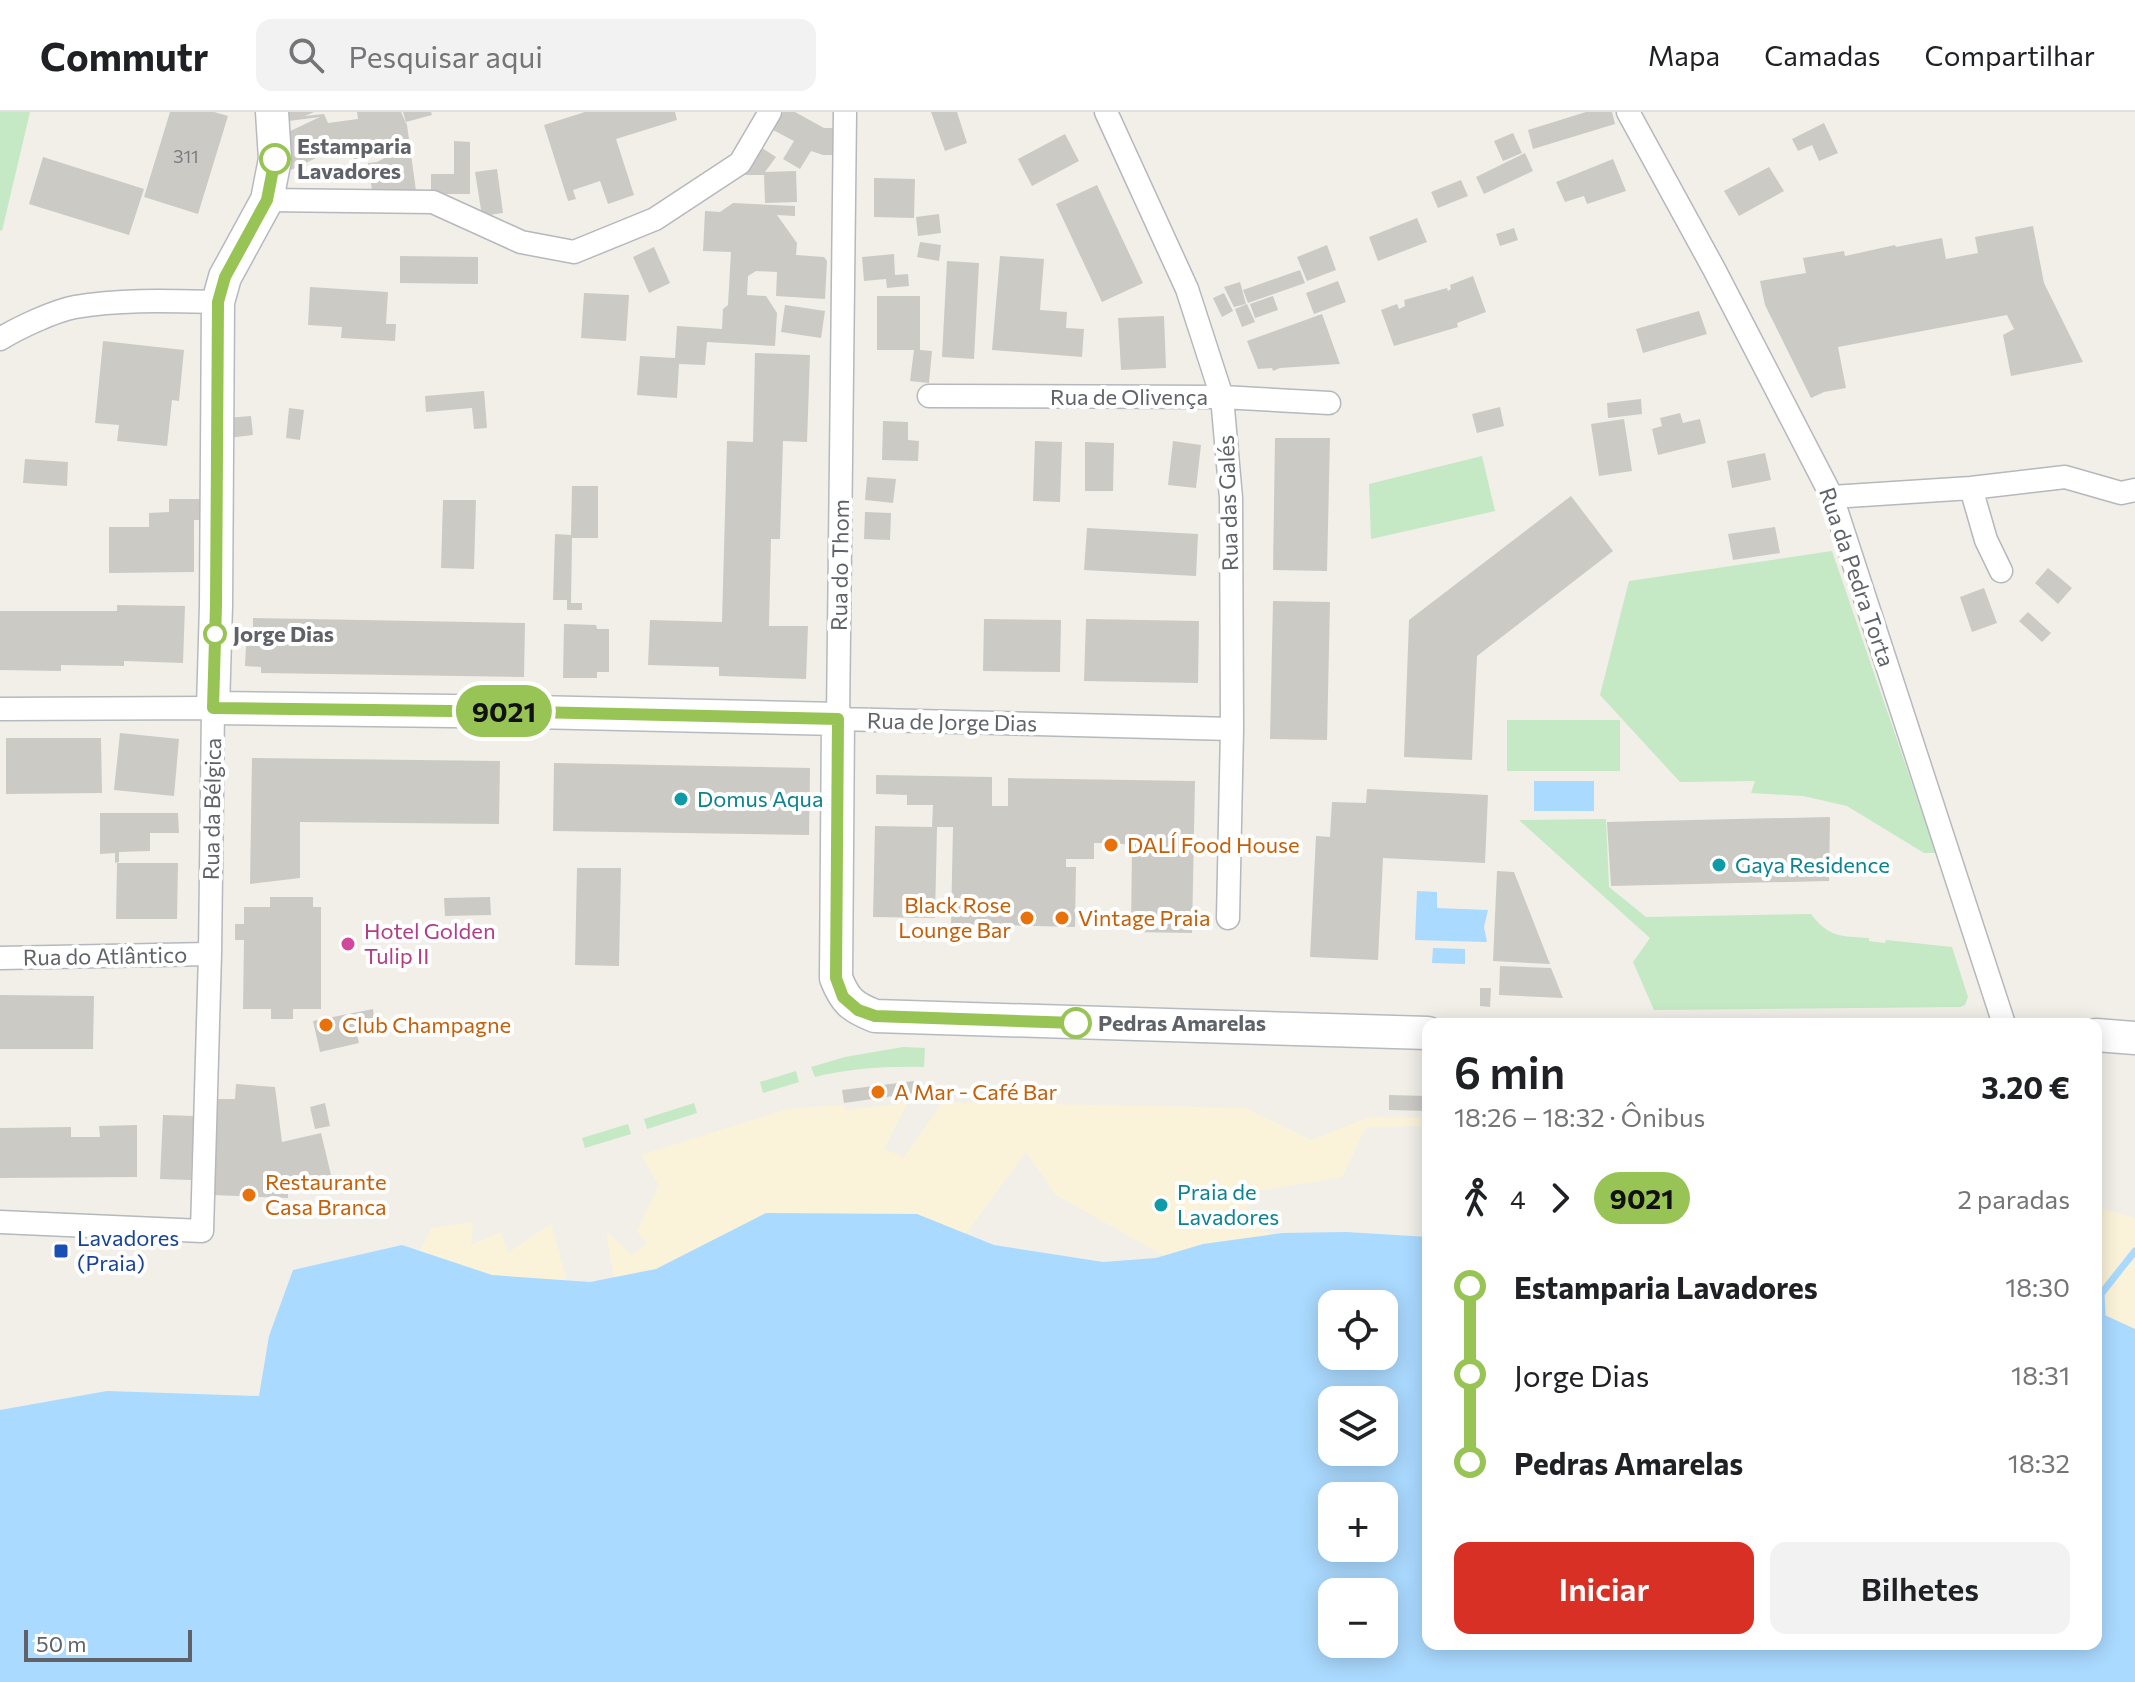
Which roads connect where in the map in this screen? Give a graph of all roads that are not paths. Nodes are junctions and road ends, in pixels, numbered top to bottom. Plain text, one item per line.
1 (272, 112) edge
2 (770, 112) edge
3 (845, 112) edge
4 (1106, 112) edge
5 (1628, 112) edge
6 (267, 200) junction
7 (218, 302) junction
8 (0, 339) edge
9 (929, 396) dead end
10 (1222, 397) junction
11 (1329, 403) dead end
12 (1971, 488) junction
13 (2135, 490) edge
14 (1832, 497) junction
15 (2001, 571) dead end
16 (213, 708) junction
17 (0, 709) edge
18 (838, 719) junction
19 (1232, 729) junction
20 (1228, 918) dead end
21 (210, 954) junction
22 (0, 958) edge
23 (2002, 1018) edge
24 (1422, 1033) edge
25 (2102, 1035) edge
26 (2135, 1038) edge
27 (0, 1222) edge

1 - 6 main road, Rua da Bélgica
2 - 6 street
3 - 18 street, Rua do Thom
4 - 10 street, Rua das Galés
5 - 14 street, Rua da Pedra Torta
6 - 7 main road, Rua da Bélgica
7 - 8 street
7 - 16 main road, Rua da Bélgica
9 - 10 street, Rua de Olivença
10 - 11 street, Rua de Olivença
10 - 19 street, Rua das Galés
12 - 13 street
12 - 14 street
12 - 15 street
14 - 23 street, Rua da Pedra Torta
16 - 17 street, Rua de Jorge Dias
16 - 18 main road, Rua de Jorge Dias
16 - 21 street, Rua da Bélgica
18 - 19 street, Rua de Jorge Dias
18 - 24 main road, Rua do Thom
19 - 20 street, Rua das Galés
21 - 22 street, Rua do Atlântico
21 - 27 street, Rua da Bélgica
25 - 26 main road

